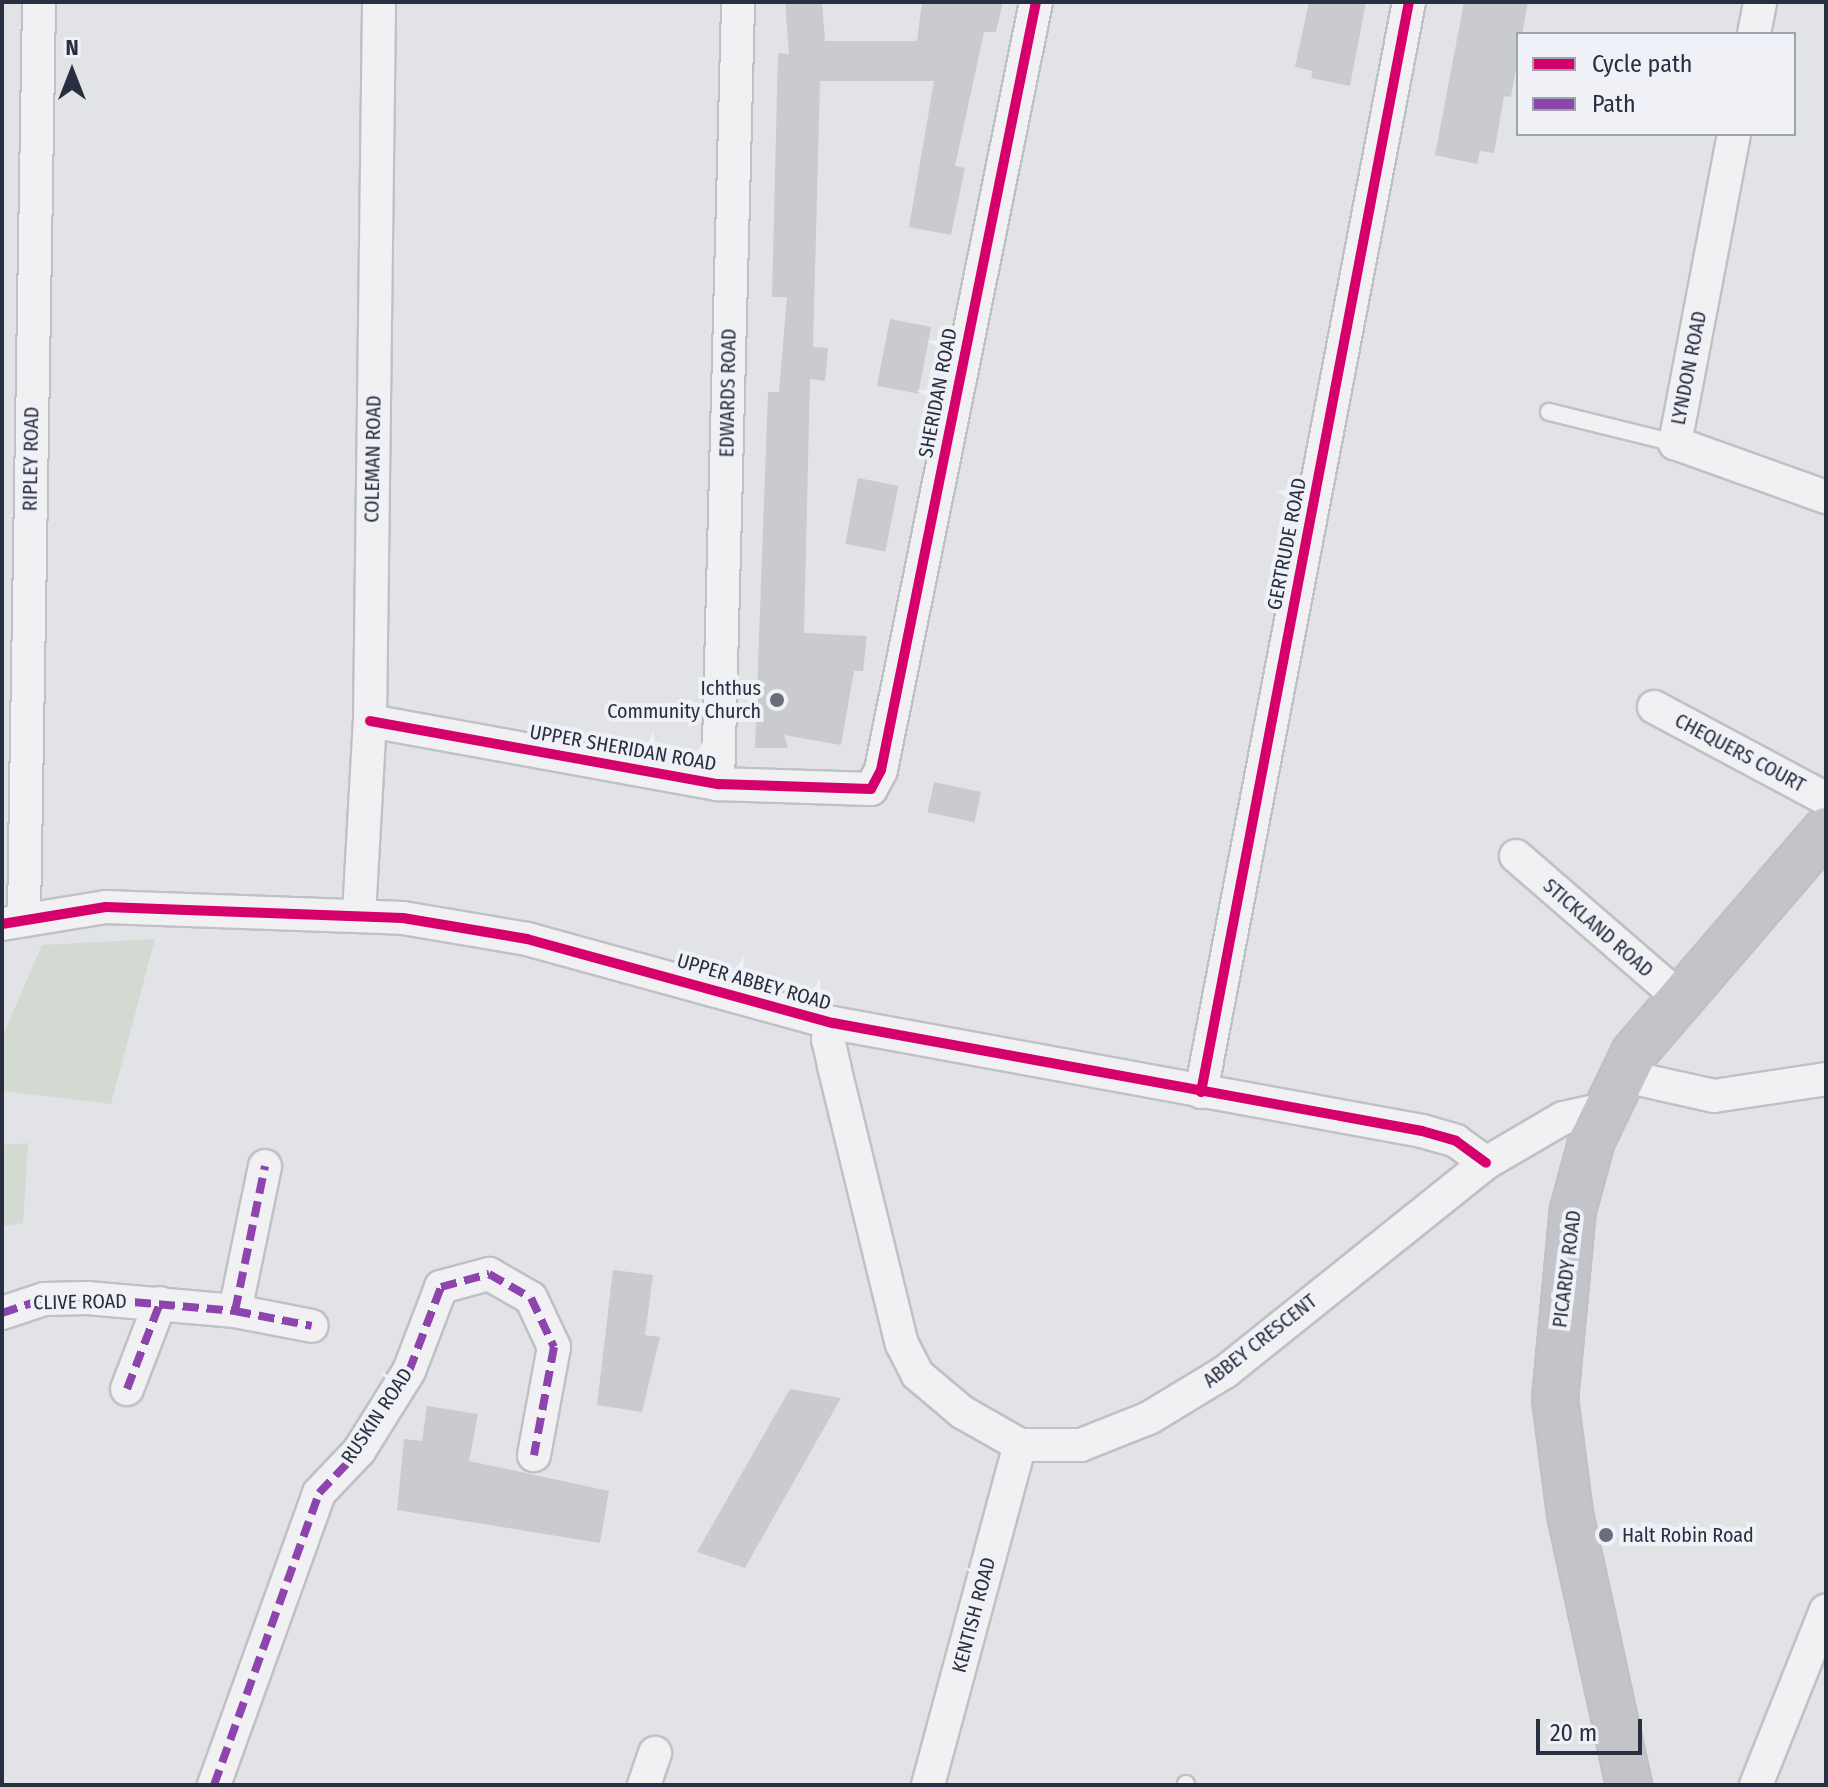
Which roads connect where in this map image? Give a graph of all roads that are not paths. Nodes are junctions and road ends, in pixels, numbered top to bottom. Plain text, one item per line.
1 (39, 2) edge
2 (379, 2) edge
3 (738, 2) edge
4 (1036, 2) edge
5 (1409, 2) edge
6 (1760, 2) edge
7 (1754, 32) edge
8 (1734, 136) edge
9 (1549, 412) dead end
10 (1675, 443) junction
11 (1826, 497) edge
12 (1654, 707) dead end
13 (370, 721) junction
14 (718, 784) junction
15 (871, 789) joint
16 (1826, 799) edge
17 (1826, 830) edge
18 (1516, 856) dead end
19 (359, 915) junction
20 (13, 920) edge
21 (1681, 999) junction
22 (833, 1023) junction
23 (1826, 1079) edge
24 (1201, 1092) junction
25 (1614, 1092) junction
26 (1486, 1163) junction
27 (265, 1166) dead end
28 (160, 1303) junction
29 (235, 1311) junction
30 (2, 1313) edge
31 (312, 1326) dead end
32 (127, 1389) dead end
33 (1020, 1445) junction
34 (534, 1455) dead end
35 (1826, 1610) edge
36 (655, 1753) dead end
37 (214, 1785) edge
38 (644, 1785) edge
39 (928, 1785) edge
40 (1629, 1785) edge
41 (1756, 1785) edge

1 - 20 street, RIPLEY ROAD
2 - 13 street, COLEMAN ROAD
3 - 14 street, EDWARDS ROAD
4 - 15 street, SHERIDAN ROAD
5 - 24 street, GERTRUDE ROAD
6 - 7 street
8 - 10 street, LYNDON ROAD
9 - 10 lane
10 - 11 street, LYNDON ROAD
12 - 16 street, CHEQUERS COURT
13 - 14 street, UPPER SHERIDAN ROAD
13 - 19 street, COLEMAN ROAD
14 - 15 street, UPPER SHERIDAN ROAD
17 - 21 main road, PICARDY ROAD
18 - 21 street, STICKLAND ROAD
19 - 20 street, UPPER ABBEY ROAD
19 - 22 street, UPPER ABBEY ROAD
21 - 25 main road, PICARDY ROAD
22 - 24 street, UPPER ABBEY ROAD
22 - 33 street, ABBEY CRESCENT
23 - 25 street
24 - 26 street, UPPER ABBEY ROAD
25 - 26 street, ABBEY CRESCENT
25 - 40 main road, PICARDY ROAD
26 - 33 street, ABBEY CRESCENT
27 - 29 street
28 - 29 street, CLIVE ROAD
28 - 30 street, CLIVE ROAD
28 - 32 street, CLIVE ROAD
29 - 31 street, CLIVE ROAD
33 - 39 street, KENTISH ROAD
34 - 37 street, RUSKIN ROAD
35 - 41 street
36 - 38 street

